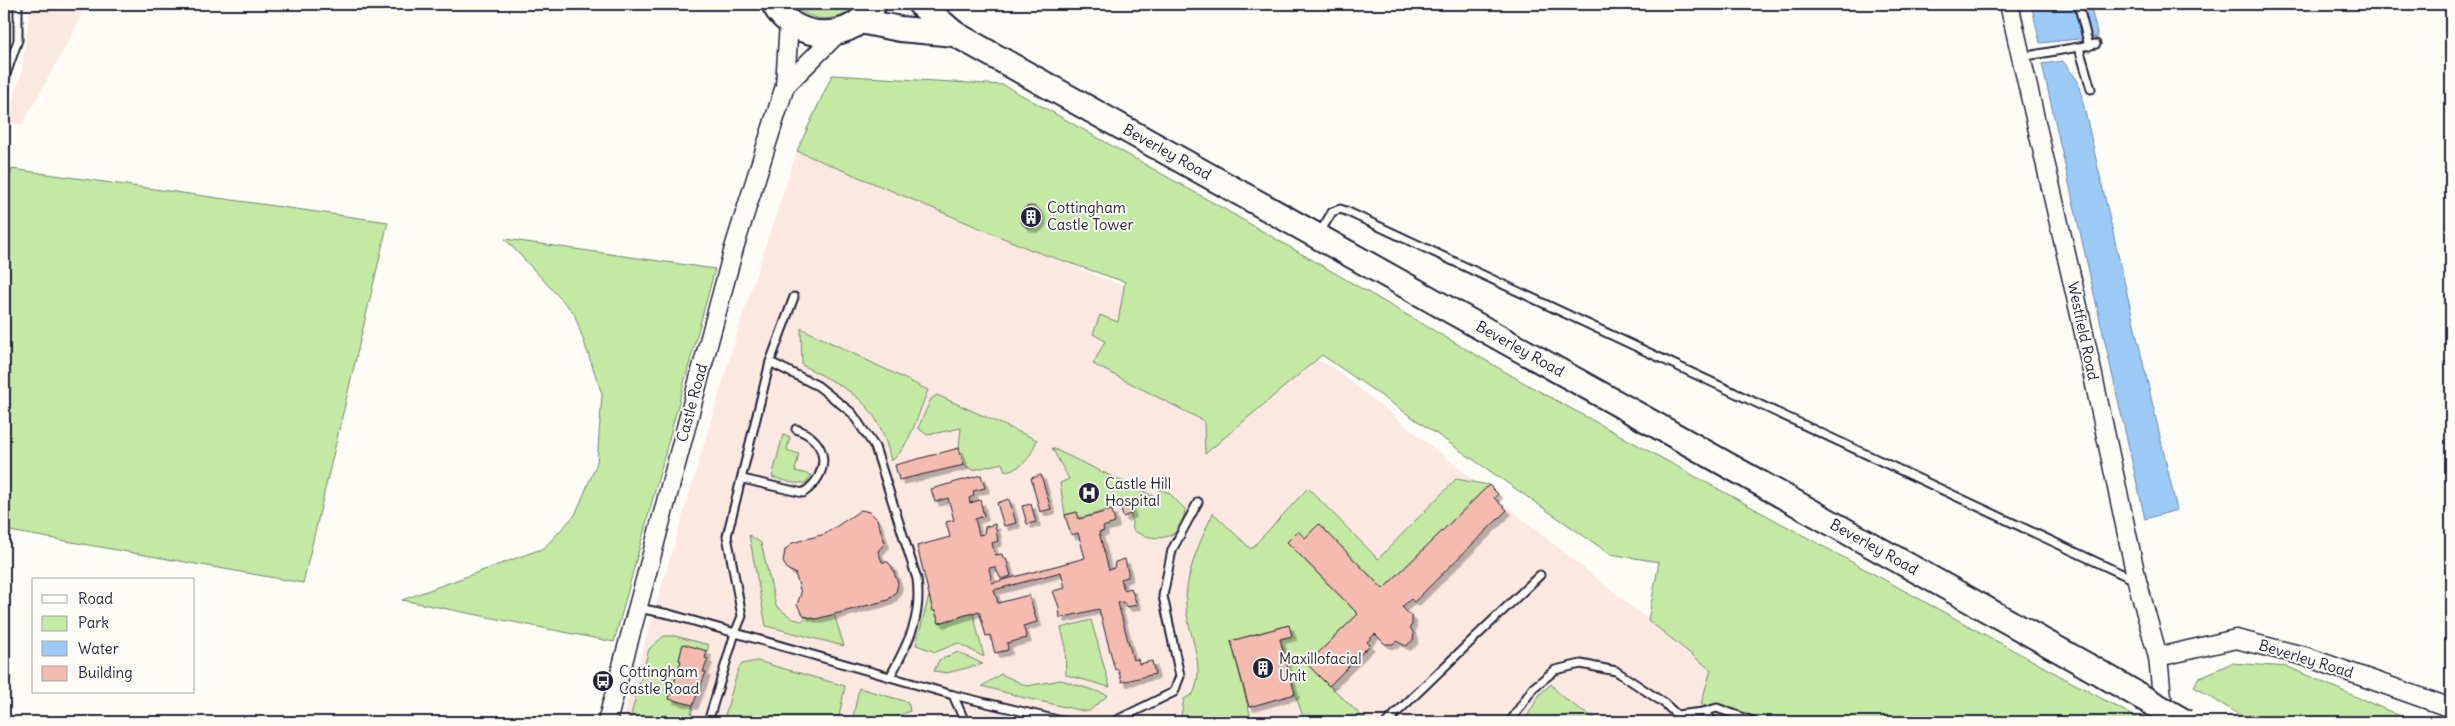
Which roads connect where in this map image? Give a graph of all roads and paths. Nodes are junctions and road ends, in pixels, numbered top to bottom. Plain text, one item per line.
1 (18, 4) edge
2 (920, 4) edge
3 (2009, 4) edge
4 (2079, 7) dead end
5 (867, 12) edge
6 (782, 13) edge
7 (839, 32) junction
8 (955, 34) junction
9 (2079, 48) junction
10 (2021, 57) junction
11 (4, 80) edge
12 (785, 86) junction
13 (2091, 89) dead end
14 (1317, 236) junction
15 (794, 297) dead end
16 (770, 362) junction
17 (796, 429) dead end
18 (742, 479) junction
19 (1198, 502) dead end
20 (1540, 575) dead end
21 (2137, 581) junction
22 (638, 608) junction
23 (735, 633) junction
24 (2158, 657) junction
25 (890, 677) junction
26 (953, 695) junction
27 (2451, 708) edge
28 (1702, 712) junction
29 (1678, 718) edge
30 (607, 722) edge
31 (708, 722) edge
32 (965, 722) edge
33 (1066, 722) edge
34 (1113, 722) edge
35 (1387, 722) edge
36 (1510, 722) edge
37 (1714, 722) edge
38 (1755, 722) edge
39 (2164, 722) edge
40 (2185, 722) edge

1 - 11 lane
2 - 8 highway, Beverley Road
3 - 10 street, Westfield Road
4 - 9 lane
5 - 7 highway
5 - 8 highway, Beverley Road
6 - 7 highway
6 - 12 street, Castle Road
7 - 12 street, Castle Road
8 - 14 highway, Beverley Road
9 - 10 lane
9 - 13 lane
10 - 21 street, Westfield Road
12 - 22 street, Castle Road
14 - 21 lane
14 - 40 highway, Beverley Road, bridge
15 - 16 lane
16 - 18 lane
16 - 25 lane
17 - 18 lane
18 - 23 lane
19 - 34 lane
20 - 35 lane
21 - 24 street, Westfield Road
22 - 23 lane
22 - 30 street, Castle Road
23 - 25 lane
23 - 31 lane
24 - 27 street, Beverley Road
24 - 39 street, Westfield Road
25 - 26 lane
26 - 32 lane
26 - 33 lane
28 - 29 lane
28 - 37 lane
28 - 38 lane
29 - 36 lane

